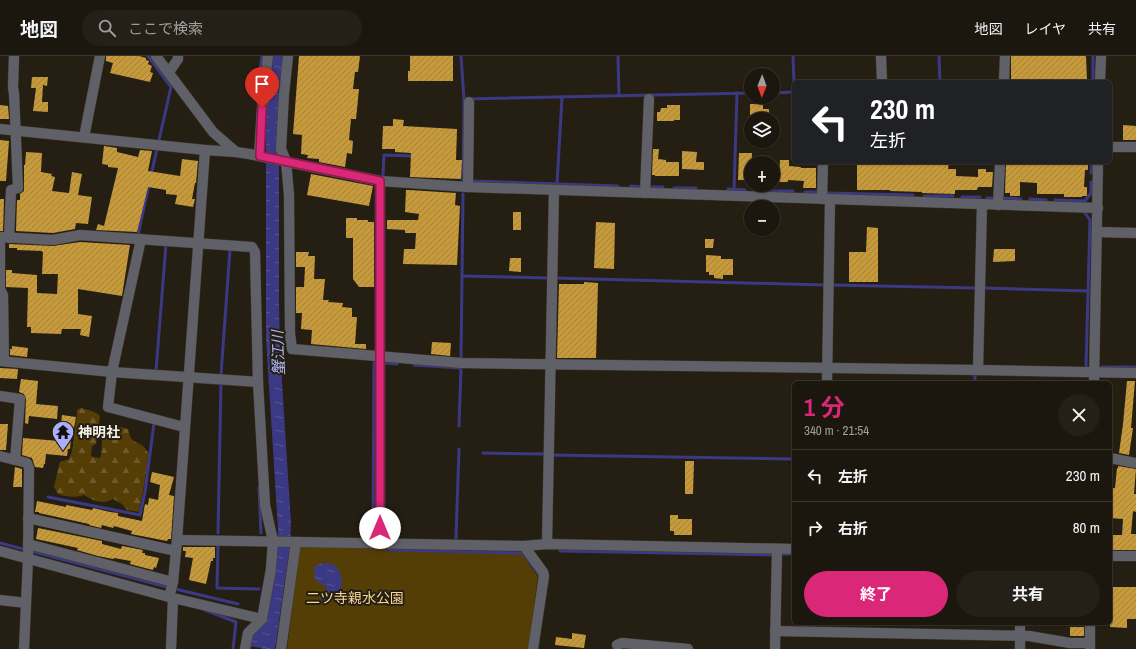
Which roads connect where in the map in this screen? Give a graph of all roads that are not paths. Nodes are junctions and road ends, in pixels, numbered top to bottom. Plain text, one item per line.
1 (14, 56) edge
2 (100, 56) edge
3 (156, 56) edge
4 (178, 56) edge
5 (268, 56) edge
6 (288, 56) edge
7 (881, 56) edge
8 (1005, 56) edge
9 (1101, 56) edge
10 (169, 72) junction
11 (882, 80) edge
12 (1004, 80) edge
13 (1100, 80) edge
14 (649, 99) dead end
15 (469, 102) dead end
16 (0, 129) edge
17 (16, 130) junction
18 (84, 137) junction
19 (1112, 147) edge
20 (1136, 147) edge
21 (205, 150) junction
22 (236, 152) junction
23 (262, 156) junction
24 (284, 160) junction
25 (823, 164) edge
26 (1000, 164) edge
27 (1098, 164) edge
28 (380, 181) junction
29 (468, 187) junction
30 (554, 190) junction
31 (645, 193) junction
32 (826, 199) junction
33 (982, 204) junction
34 (998, 205) junction
35 (1098, 208) junction
36 (1097, 232) junction
37 (1136, 233) edge
38 (3, 238) edge
39 (141, 239) junction
40 (198, 244) junction
41 (0, 289) edge
42 (380, 357) junction
43 (1, 362) edge
44 (550, 364) junction
45 (827, 368) junction
46 (978, 370) junction
47 (112, 372) junction
48 (1095, 372) junction
49 (1136, 373) edge
50 (188, 378) junction
51 (827, 381) edge
52 (1094, 381) edge
53 (258, 382) junction
54 (0, 396) edge
55 (184, 428) junction
56 (0, 456) edge
57 (1112, 458) edge
58 (15, 460) junction
59 (1136, 463) edge
60 (28, 518) junction
61 (177, 540) junction
62 (273, 542) junction
63 (296, 542) junction
64 (380, 544) junction
65 (547, 544) junction
66 (524, 546) junction
67 (777, 549) junction
68 (792, 549) edge
69 (176, 550) junction
70 (0, 551) edge
71 (28, 551) junction
72 (1112, 556) edge
73 (1136, 556) edge
74 (172, 591) junction
75 (0, 600) edge
76 (26, 603) junction
77 (262, 619) junction
78 (1020, 625) edge
79 (1090, 625) edge
80 (775, 631) junction
81 (1020, 636) junction
82 (617, 645) dead end
83 (1090, 646) edge
84 (24, 649) edge
85 (171, 649) edge
86 (245, 649) edge
87 (281, 649) edge
88 (533, 649) edge
89 (688, 649) edge
90 (775, 649) edge
91 (1020, 649) edge

1 - 17 street
2 - 18 street
3 - 10 street
4 - 10 street
5 - 23 street
6 - 24 street
7 - 11 street
8 - 12 street
9 - 13 street
10 - 22 street
14 - 31 street
15 - 29 street
16 - 17 street
17 - 18 street
17 - 38 street
18 - 21 street
19 - 20 street
21 - 22 street
21 - 40 street
22 - 23 street
23 - 24 street
24 - 28 street
24 - 42 street
25 - 32 street
26 - 34 street
27 - 35 street
28 - 29 street
28 - 42 street
29 - 30 street
30 - 31 street
30 - 44 street
31 - 32 street
32 - 33 street
32 - 45 street
33 - 34 street
33 - 46 street
34 - 35 street
35 - 36 street
36 - 37 street
36 - 48 street
38 - 39 street
38 - 41 street
39 - 40 street
39 - 47 street
40 - 50 street
40 - 53 street
41 - 43 street
42 - 44 street
42 - 64 street
43 - 47 street
44 - 45 street
44 - 65 street
45 - 46 street
45 - 51 street
46 - 48 street
47 - 50 street
47 - 55 street
48 - 49 street
48 - 52 street
50 - 53 street
50 - 55 street
53 - 62 street
54 - 58 street
55 - 61 street
56 - 58 street
57 - 59 street
58 - 60 street
60 - 69 street
60 - 71 street
61 - 62 street
61 - 69 street
62 - 63 street
62 - 77 street
63 - 64 street
63 - 87 street
64 - 66 street
65 - 66 street
65 - 67 street
66 - 88 street
67 - 68 street
67 - 80 street
69 - 74 street
70 - 71 street
71 - 74 street
71 - 74 street
71 - 76 street
72 - 73 street
74 - 77 street
74 - 85 street
75 - 76 street
76 - 84 street
77 - 86 street
78 - 81 street
79 - 83 street
80 - 81 street
80 - 90 street
81 - 83 street
81 - 91 street
82 - 89 street

